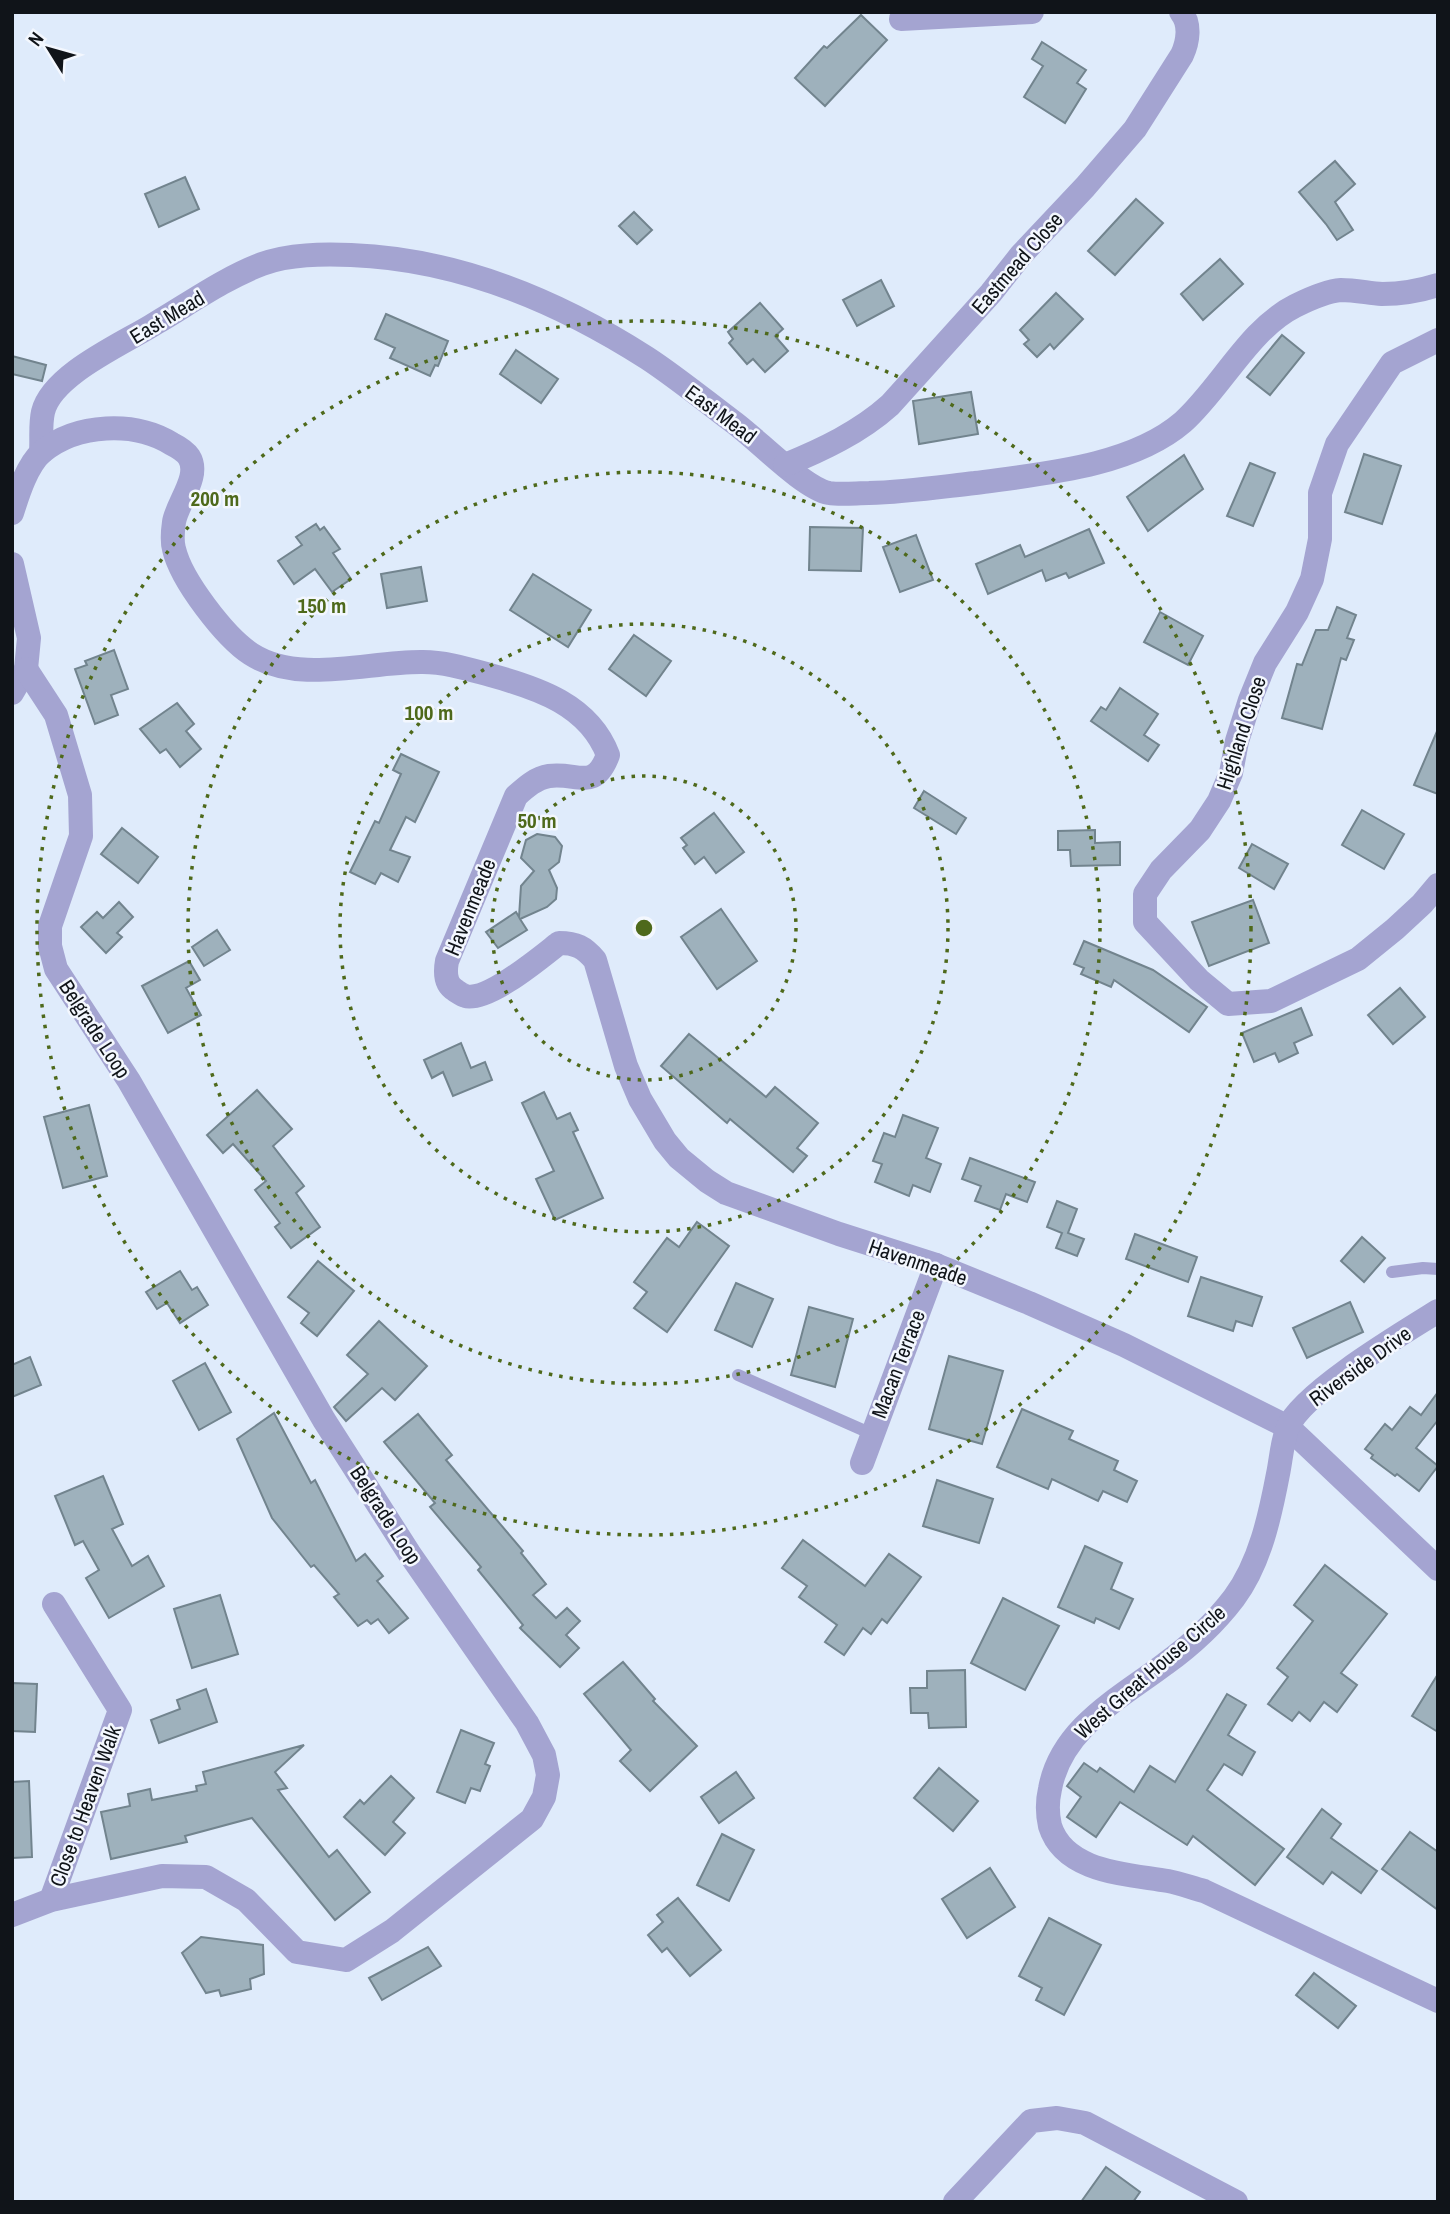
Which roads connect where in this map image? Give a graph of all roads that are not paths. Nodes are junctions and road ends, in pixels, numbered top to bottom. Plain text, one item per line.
1 (1032, 12) edge
2 (1181, 12) edge
3 (901, 19) dead end
4 (1438, 285) edge
5 (1438, 340) edge
6 (41, 453) junction
7 (785, 464) junction
8 (12, 513) edge
9 (12, 564) edge
10 (26, 669) junction
11 (12, 693) edge
12 (1438, 885) edge
13 (936, 1265) junction
14 (1438, 1269) edge
15 (1392, 1272) dead end
16 (1438, 1311) edge
17 (738, 1375) dead end
18 (1288, 1427) junction
19 (872, 1434) junction
20 (862, 1463) dead end
21 (1438, 1569) edge
22 (54, 1604) dead end
23 (51, 1900) junction
24 (12, 1915) edge
25 (1438, 2001) edge
26 (1223, 2199) edge
27 (955, 2202) edge

1 - 3 street
2 - 7 street, Eastmead Close
4 - 7 street, East Mead
5 - 12 street, Highland Close
6 - 7 street, East Mead
6 - 8 street
6 - 13 street, Havenmeade
9 - 10 street
10 - 11 street
10 - 23 street, Belgrade Loop
13 - 18 street, Havenmeade
13 - 19 street, Macan Terrace
14 - 15 lane
16 - 18 street, Riverside Drive
17 - 19 lane
18 - 21 street, Havenmeade
18 - 25 street, West Great House Circle
19 - 20 street, Macan Terrace
22 - 23 street, Close to Heaven Walk
23 - 24 street, Belgrade Loop
26 - 27 street

